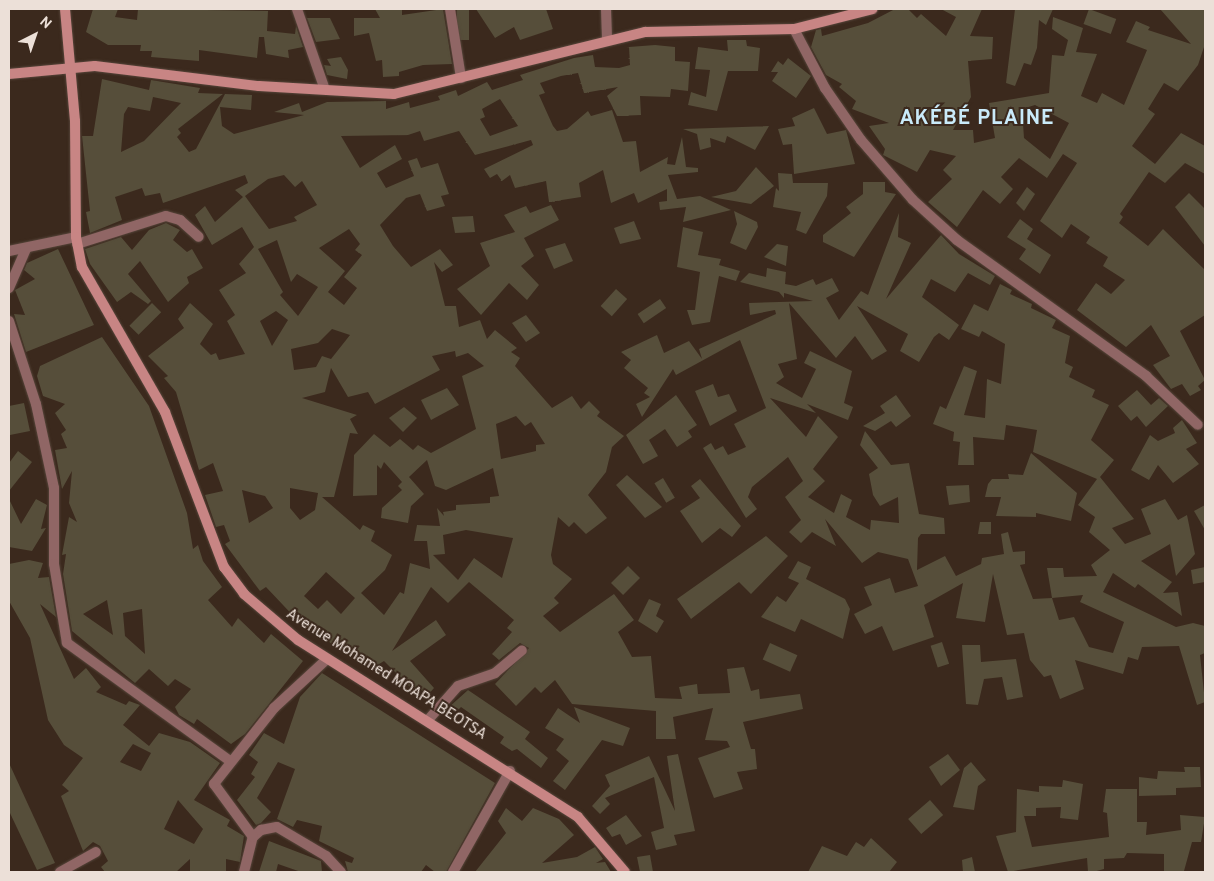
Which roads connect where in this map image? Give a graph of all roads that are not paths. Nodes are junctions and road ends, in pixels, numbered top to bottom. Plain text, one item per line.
1 (65, 9) edge
2 (297, 9) edge
3 (450, 9) edge
4 (606, 9) edge
5 (873, 9) edge
6 (794, 29) junction
7 (607, 40) junction
8 (72, 68) junction
9 (9, 74) edge
10 (461, 78) junction
11 (324, 87) junction
12 (199, 237) dead end
13 (77, 240) junction
14 (26, 249) junction
15 (9, 251) edge
16 (9, 288) edge
17 (9, 321) edge
18 (1198, 426) dead end
19 (522, 650) dead end
20 (327, 659) junction
21 (428, 720) junction
22 (230, 761) junction
23 (510, 771) junction
24 (253, 837) junction
25 (96, 852) dead end
26 (60, 872) edge
27 (244, 872) edge
28 (341, 872) edge
29 (453, 872) edge
30 (625, 872) edge

1 - 8 main road, Avenue Mohamed MOAPA BEOTSA
2 - 11 street
3 - 10 street
4 - 7 street
5 - 6 main road
6 - 7 main road
6 - 18 street
7 - 10 main road
8 - 9 main road
8 - 11 main road
8 - 13 main road, Avenue Mohamed MOAPA BEOTSA
10 - 11 main road
12 - 13 street
13 - 14 street
13 - 20 main road, Avenue Mohamed MOAPA BEOTSA
14 - 15 street
14 - 16 street
17 - 22 street
19 - 21 street
20 - 21 main road, Avenue Mohamed MOAPA BEOTSA
20 - 22 street
21 - 23 main road, Avenue Mohamed MOAPA BEOTSA
22 - 24 street
23 - 29 street
23 - 30 main road, Avenue Mohamed MOAPA BEOTSA
24 - 27 street
24 - 28 street
25 - 26 street

